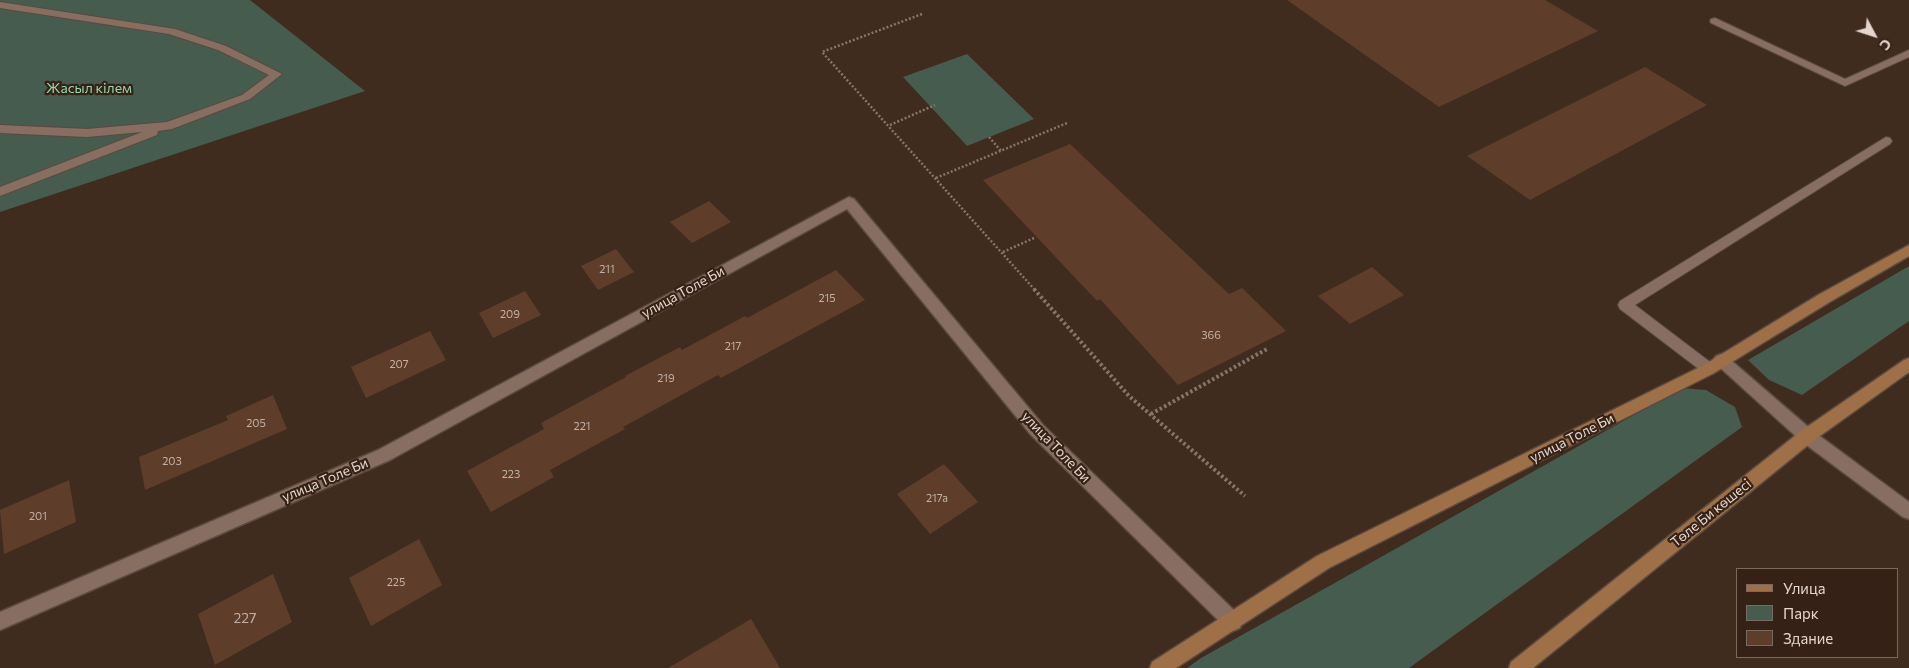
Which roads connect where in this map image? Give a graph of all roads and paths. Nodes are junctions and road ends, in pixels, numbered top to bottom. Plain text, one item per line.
1 (0, 5) edge
2 (922, 14) dead end
3 (1715, 21) dead end
4 (1909, 53) edge
5 (935, 105) dead end
6 (1067, 123) dead end
7 (889, 125) junction
8 (168, 126) junction
9 (0, 129) edge
10 (989, 137) dead end
11 (1886, 141) dead end
12 (1001, 151) junction
13 (936, 178) junction
14 (0, 192) edge
15 (1034, 238) dead end
16 (1909, 250) edge
17 (1002, 252) junction
18 (1267, 349) dead end
19 (1909, 364) edge
20 (1715, 365) junction
21 (1150, 414) junction
22 (1807, 436) junction
23 (1245, 496) dead end
24 (1909, 512) edge
25 (0, 621) edge
26 (1233, 622) junction
27 (1159, 668) edge
28 (1518, 668) edge

1 - 8 lane
2 - 7 path
3 - 4 lane
5 - 7 path
6 - 12 path
7 - 13 path
8 - 9 lane
8 - 14 lane
10 - 12 path
11 - 20 lane
12 - 13 path
13 - 17 path
15 - 17 path
16 - 20 main road, улица Толе Би
17 - 21 path
18 - 21 path
19 - 22 main road, Төле Би көшесі
20 - 22 street
20 - 26 main road, улица Толе Би
21 - 23 path
22 - 24 street
22 - 28 main road, Төле Би көшесі
25 - 26 street, улица Толе Би
26 - 27 main road, улица Толе Би

